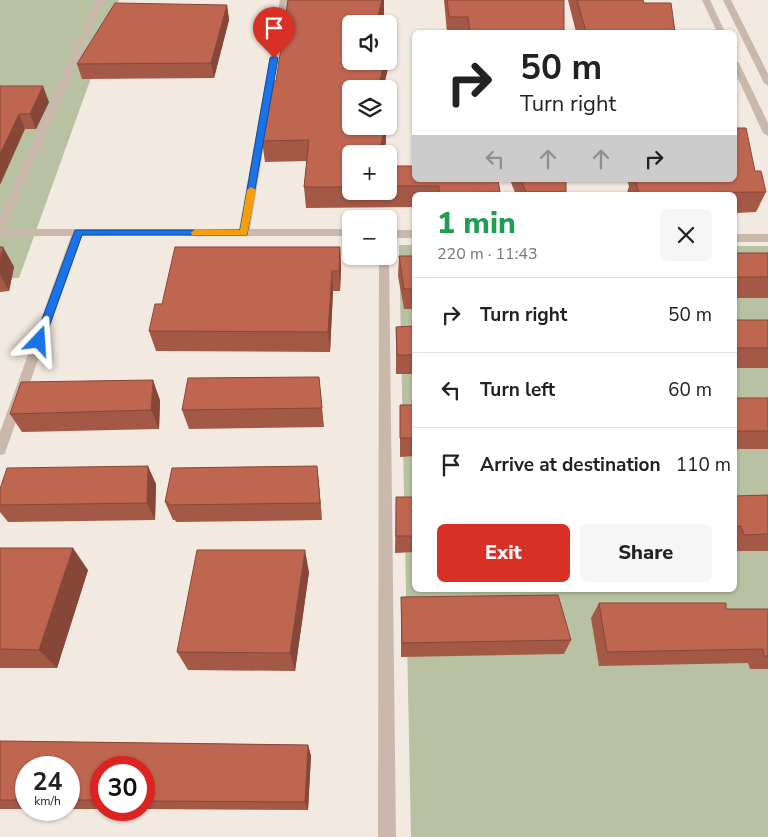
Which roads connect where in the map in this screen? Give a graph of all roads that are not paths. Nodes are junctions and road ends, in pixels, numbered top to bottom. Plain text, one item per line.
1 (100, 0) edge
2 (284, 0) edge
3 (706, 0) edge
4 (726, 0) edge
5 (720, 30) edge
6 (737, 67) edge
7 (768, 83) edge
8 (768, 134) edge
9 (0, 230) edge
10 (78, 232) junction
11 (244, 233) junction
12 (342, 233) edge
13 (397, 234) edge
14 (412, 234) edge
15 (737, 238) edge
16 (768, 238) edge
17 (384, 265) edge
18 (0, 450) edge
19 (388, 837) edge

1 - 9 street
2 - 11 street
3 - 5 street
4 - 7 street
6 - 8 street
9 - 10 street
10 - 11 street
10 - 18 street
11 - 12 street
13 - 14 street
15 - 16 street
17 - 19 street

